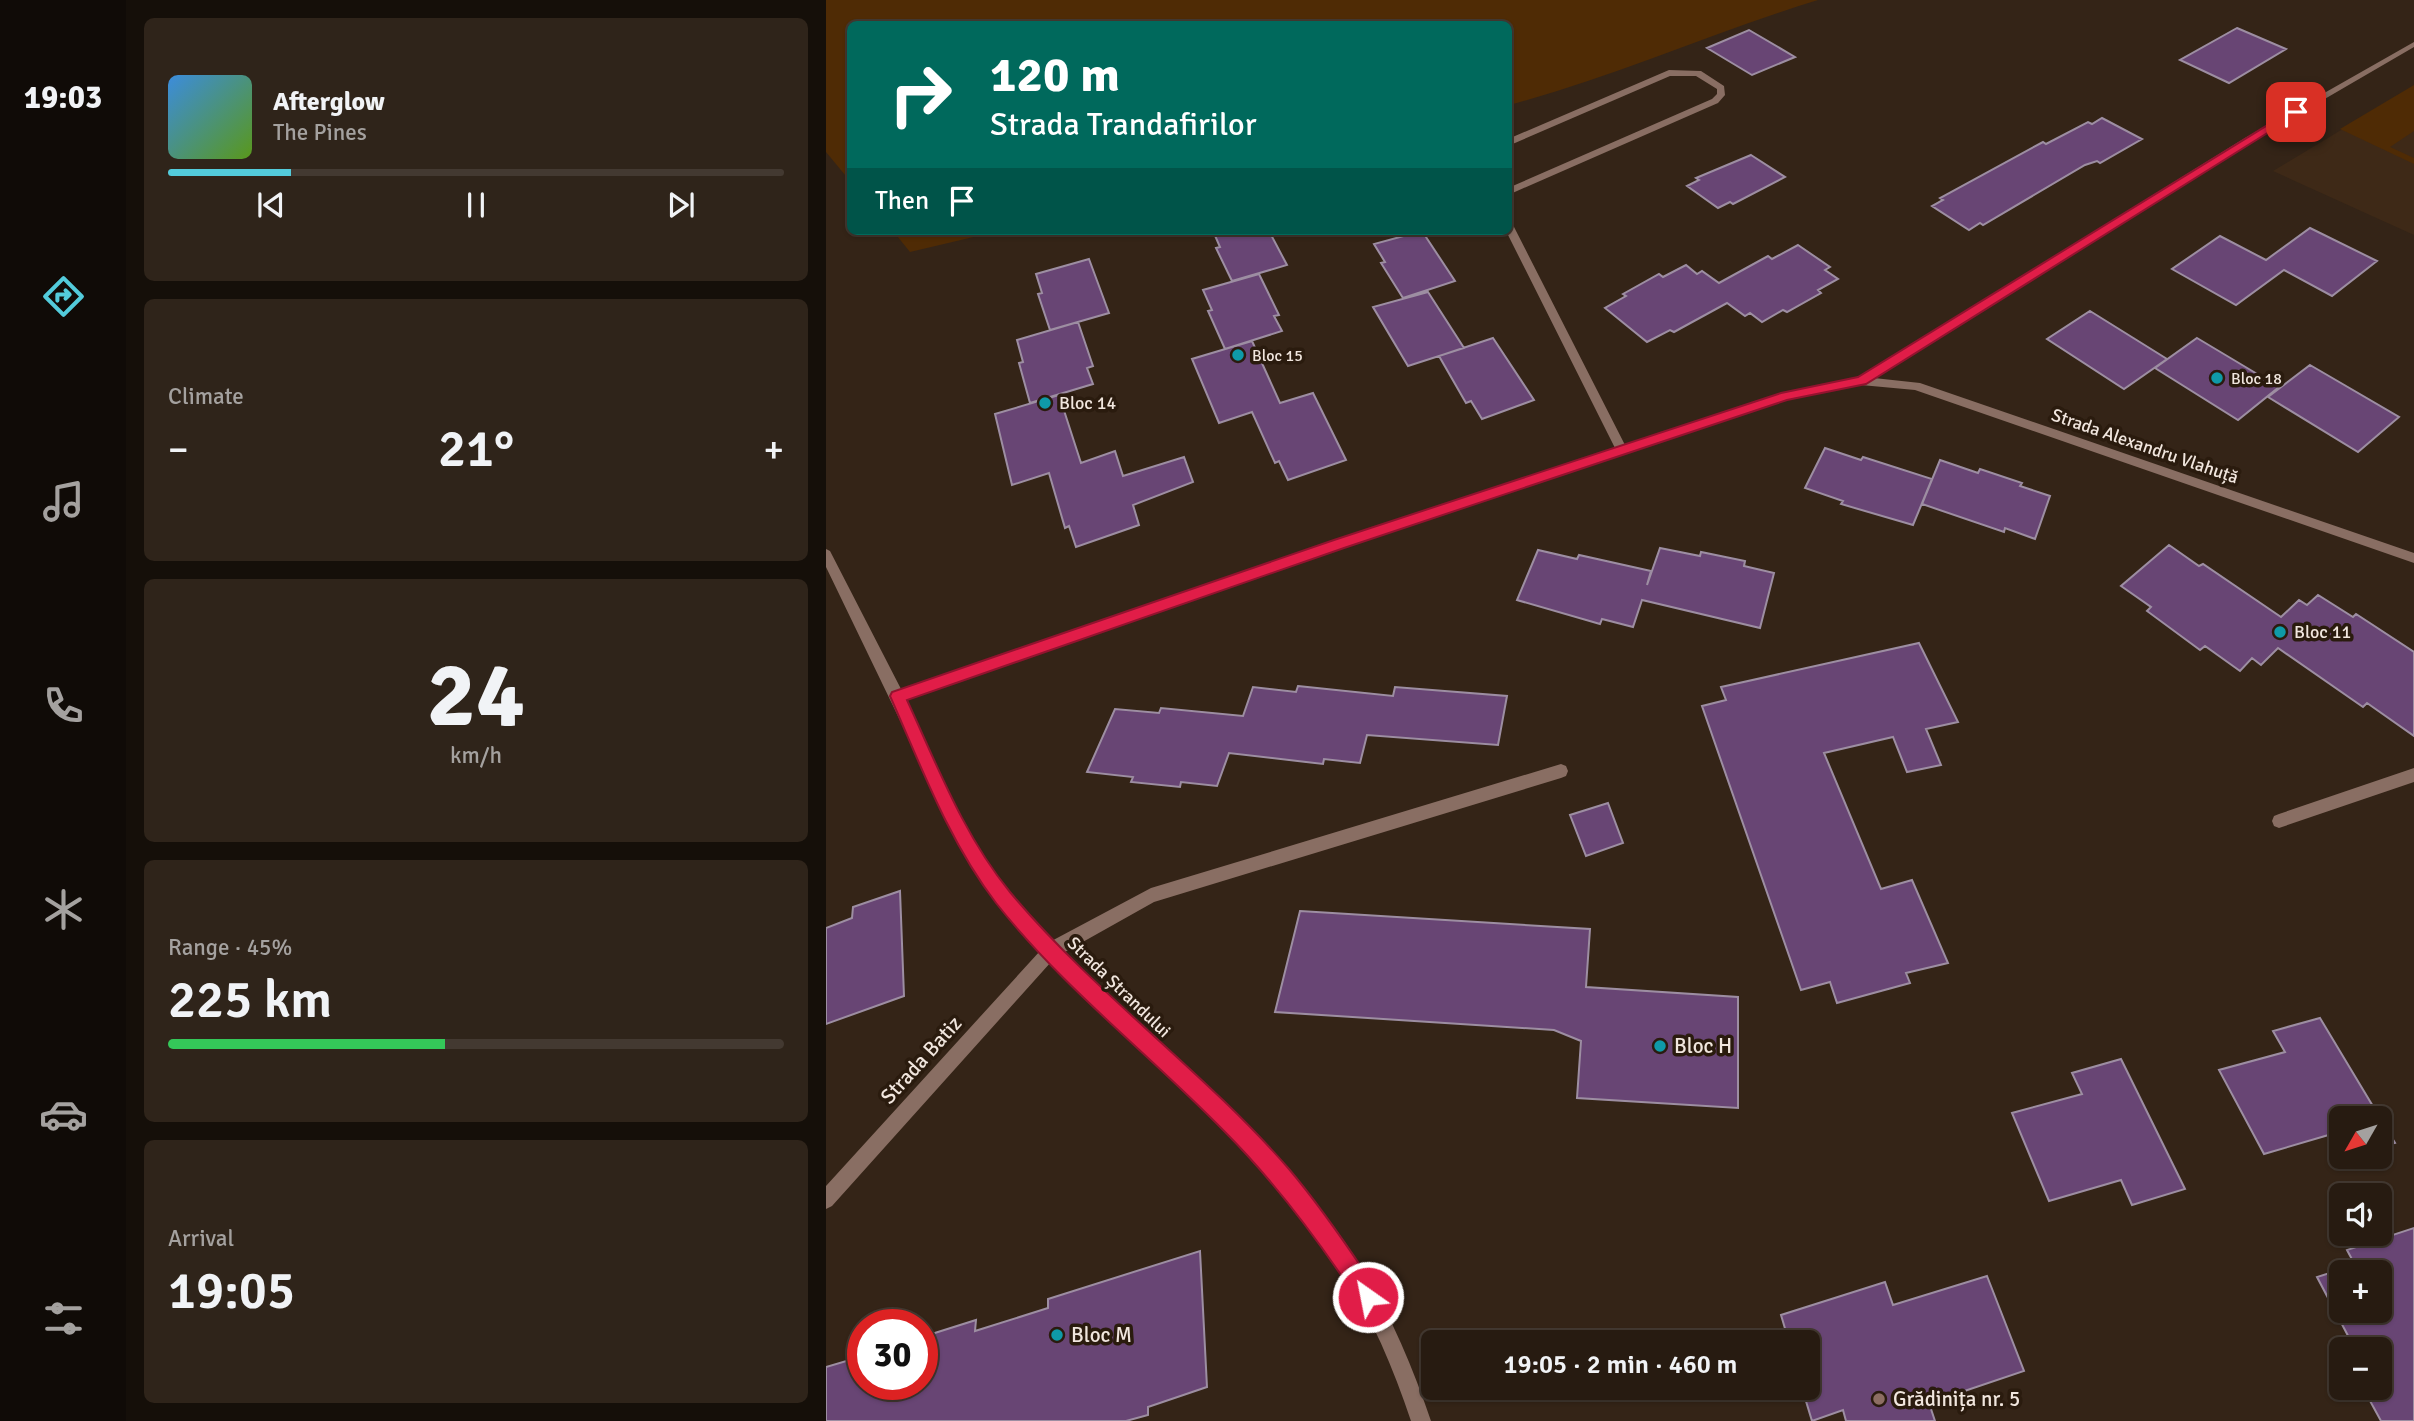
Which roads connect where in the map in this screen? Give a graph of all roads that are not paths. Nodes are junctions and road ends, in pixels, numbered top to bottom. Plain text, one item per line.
1 (2414, 44) edge
2 (1512, 141) edge
3 (1512, 190) edge
4 (1512, 233) edge
5 (1861, 381) junction
6 (1622, 450) junction
7 (826, 554) edge
8 (2414, 558) edge
9 (898, 696) junction
10 (1561, 771) dead end
11 (2414, 775) edge
12 (2279, 821) dead end
13 (1050, 951) junction
14 (826, 1199) edge
15 (1421, 1421) edge

1 - 5 street
2 - 3 street
4 - 6 street
5 - 6 street
5 - 8 street, Strada Alexandru Vlahuță
6 - 9 street
7 - 9 street, Strada Ștrandului
9 - 13 street, Strada Ștrandului
10 - 13 street, Strada Batiz
11 - 12 street
13 - 14 street, Strada Batiz
13 - 15 street, Strada Ștrandului

